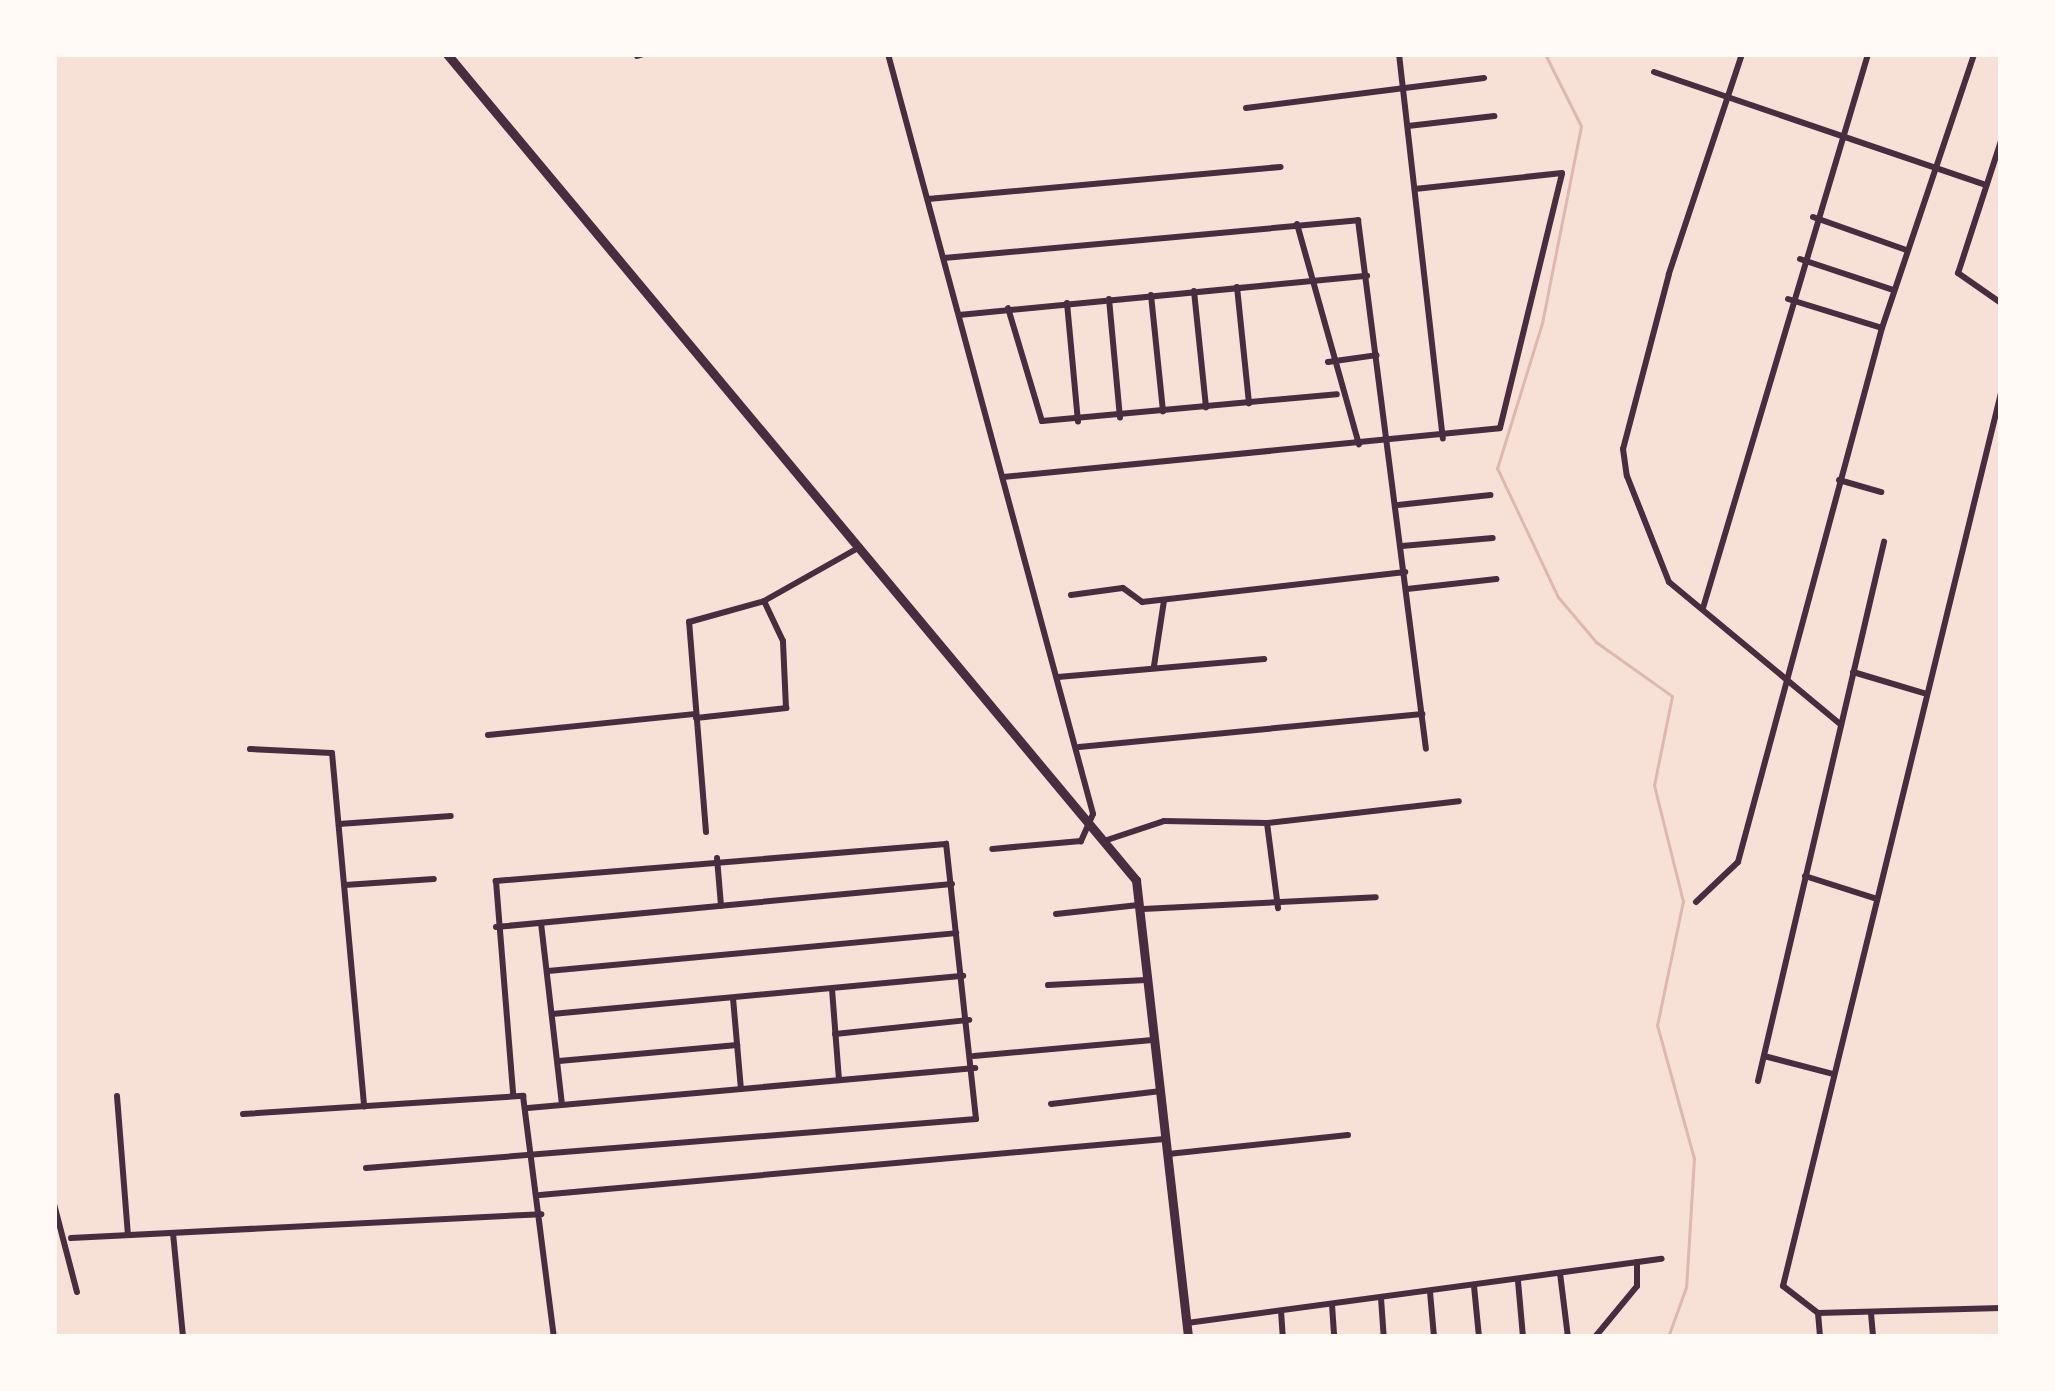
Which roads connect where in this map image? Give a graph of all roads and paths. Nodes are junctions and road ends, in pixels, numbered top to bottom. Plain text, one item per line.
1 (447, 54) edge
2 (888, 54) edge
3 (1399, 54) edge
4 (1742, 54) edge
5 (1868, 54) edge
6 (1973, 54) edge
7 (1654, 72) dead end
8 (1484, 77) dead end
9 (1403, 88) junction
10 (1728, 97) junction
11 (1246, 108) dead end
12 (1494, 116) dead end
13 (1406, 126) junction
14 (1840, 139) junction
15 (2001, 141) edge
16 (1281, 167) dead end
17 (1934, 170) junction
18 (1986, 185) junction
19 (1414, 189) junction
20 (928, 199) junction
21 (1814, 218) junction
22 (1297, 224) junction
23 (1906, 250) junction
24 (944, 257) junction
25 (1800, 259) junction
26 (1367, 276) junction
27 (1308, 280) junction
28 (1237, 287) junction
29 (1893, 290) junction
30 (1194, 291) junction
31 (1151, 295) junction
32 (1109, 299) junction
33 (1788, 299) junction
34 (1067, 303) junction
35 (2001, 303) edge
36 (1008, 308) junction
37 (959, 315) junction
38 (1882, 328) junction
39 (1377, 356) junction
40 (1328, 362) junction
41 (2001, 393) edge
42 (1337, 394) junction
43 (1250, 403) junction
44 (1206, 408) junction
45 (1163, 412) junction
46 (1120, 416) junction
47 (1078, 421) junction
48 (1443, 438) junction
49 (1390, 441) junction
50 (1359, 444) junction
51 (1003, 478) junction
52 (1839, 480) junction
53 (1881, 493) dead end
54 (1490, 496) dead end
55 (1398, 505) junction
56 (1492, 538) dead end
57 (1884, 542) dead end
58 (1402, 546) junction
59 (860, 547) junction
60 (1405, 572) junction
61 (1496, 579) dead end
62 (1407, 589) junction
63 (1071, 596) dead end
64 (1164, 601) junction
65 (764, 602) junction
66 (1702, 610) junction
67 (1264, 659) dead end
68 (1153, 668) junction
69 (1852, 671) junction
70 (1785, 674) junction
71 (1058, 677) junction
72 (1924, 693) junction
73 (1422, 714) junction
74 (696, 716) junction
75 (1840, 724) junction
76 (488, 735) dead end
77 (1078, 747) junction
78 (250, 749) dead end
79 (1426, 749) dead end
80 (1459, 801) dead end
81 (451, 816) dead end
82 (1267, 823) junction
83 (339, 824) junction
84 (1092, 828) junction
85 (706, 832) dead end
86 (1104, 842) junction
87 (992, 849) dead end
88 (717, 858) junction
89 (1804, 876) junction
90 (434, 879) dead end
91 (952, 884) junction
92 (345, 885) junction
93 (1376, 897) dead end
94 (1874, 898) junction
95 (1696, 902) dead end
96 (721, 906) junction
97 (1143, 907) junction
98 (1278, 908) junction
99 (1056, 914) dead end
100 (541, 923) junction
101 (496, 927) junction
102 (958, 933) junction
103 (548, 971) junction
104 (963, 976) junction
105 (1150, 980) junction
106 (1048, 986) dead end
107 (832, 989) junction
108 (733, 998) junction
109 (552, 1013) junction
110 (969, 1020) junction
111 (836, 1034) junction
112 (1155, 1040) junction
113 (737, 1045) junction
114 (973, 1056) junction
115 (1764, 1056) junction
116 (559, 1061) junction
117 (974, 1068) junction
118 (1833, 1074) junction
119 (839, 1080) junction
120 (1758, 1082) dead end
121 (741, 1089) junction
122 (1161, 1091) junction
123 (513, 1094) junction
124 (117, 1096) dead end
125 (1051, 1104) dead end
126 (562, 1105) junction
127 (364, 1107) junction
128 (528, 1108) junction
129 (243, 1114) dead end
130 (1348, 1135) dead end
131 (1166, 1139) junction
132 (1168, 1154) junction
133 (535, 1161) junction
134 (366, 1168) dead end
135 (540, 1195) junction
136 (54, 1204) edge
137 (542, 1214) junction
138 (173, 1233) junction
139 (128, 1235) junction
140 (71, 1238) junction
141 (1663, 1259) dead end
142 (1637, 1262) junction
143 (1560, 1273) junction
144 (1518, 1281) junction
145 (1474, 1286) junction
146 (77, 1292) dead end
147 (1430, 1292) junction
148 (1381, 1298) junction
149 (1331, 1305) junction
150 (2001, 1308) edge
151 (1281, 1311) junction
152 (1818, 1313) junction
153 (1871, 1313) junction
154 (1187, 1323) junction
155 (183, 1337) edge
156 (554, 1337) edge
157 (1188, 1337) edge
158 (1283, 1337) edge
159 (1334, 1337) edge
160 (1384, 1337) edge
161 (1434, 1337) edge
162 (1479, 1337) edge
163 (1523, 1337) edge
164 (1568, 1337) edge
165 (1595, 1337) edge
166 (1820, 1337) edge
167 (1873, 1337) edge

1 - 59 main road
2 - 20 street
3 - 9 street
4 - 10 street
5 - 14 street
6 - 17 street
7 - 10 street
8 - 9 street
9 - 11 street
9 - 13 street
10 - 14 street
10 - 66 street
12 - 13 street
13 - 19 street
14 - 17 street
14 - 21 street
15 - 18 street
16 - 20 street
17 - 18 street
17 - 23 street
18 - 35 street
19 - 48 street
19 - 48 street
20 - 24 street
21 - 23 street
21 - 25 street
22 - 24 street
22 - 26 street
22 - 27 street
23 - 29 street
24 - 37 street
25 - 29 street
25 - 33 street
26 - 27 street
26 - 39 street
27 - 28 street
27 - 40 street
28 - 30 street
28 - 43 street
29 - 38 street
30 - 31 street
30 - 44 street
31 - 32 street
31 - 45 street
32 - 34 street
32 - 46 street
33 - 38 street
33 - 66 street
34 - 36 street
34 - 47 street
36 - 37 street
36 - 47 street
37 - 51 street
38 - 52 street
39 - 40 street
39 - 49 street
40 - 42 street
41 - 72 street
42 - 43 street
42 - 50 street
43 - 44 street
44 - 45 street
45 - 46 street
46 - 47 street
48 - 49 street
49 - 50 street
49 - 55 street
50 - 51 street
51 - 71 street
52 - 53 street
52 - 70 street
54 - 55 street
55 - 58 street
56 - 58 street
57 - 69 street
58 - 60 street
59 - 65 street
59 - 84 main road
60 - 62 street
60 - 64 street
61 - 62 street
62 - 73 street
63 - 64 street
64 - 68 street
65 - 74 street
65 - 74 street
66 - 70 street
67 - 68 street
68 - 71 street
69 - 72 street
69 - 75 street
70 - 75 street
70 - 95 street
71 - 77 street
72 - 94 street
73 - 77 street
73 - 79 street
74 - 76 street
74 - 85 street
75 - 89 street
77 - 84 street
78 - 83 street
80 - 82 street
81 - 83 street
82 - 86 street
82 - 98 street
83 - 92 street
84 - 86 main road
84 - 87 street
86 - 97 main road
88 - 91 street
88 - 96 street
88 - 101 street
89 - 94 street
89 - 115 street
90 - 92 street
91 - 96 street
91 - 102 street
92 - 127 street
93 - 98 street
94 - 118 street
96 - 100 street
97 - 98 street
97 - 99 street
97 - 105 main road
100 - 101 street
100 - 103 street
101 - 123 street
102 - 103 street
102 - 104 street
103 - 109 street
104 - 107 street
104 - 110 street
105 - 106 street
105 - 112 main road
107 - 108 street
107 - 111 street
108 - 109 street
108 - 113 street
109 - 116 street
110 - 111 street
110 - 114 street
111 - 119 street
112 - 114 street
112 - 122 main road
113 - 116 street
113 - 121 street
114 - 117 street
115 - 118 street
115 - 120 street
116 - 126 street
117 - 119 street
117 - 133 street
118 - 152 street
119 - 121 street
121 - 126 street
122 - 125 street
122 - 131 main road
123 - 127 street
123 - 128 street
124 - 139 street
126 - 128 street
127 - 129 street
128 - 133 street
130 - 132 street
131 - 132 main road
131 - 135 street
132 - 154 main road
133 - 134 street
133 - 135 street
135 - 137 street
136 - 140 street
137 - 138 street
137 - 156 street
138 - 139 street
138 - 155 street
139 - 140 street
140 - 146 street
141 - 142 street
142 - 143 street
142 - 165 street
143 - 144 street
143 - 164 street
144 - 145 street
144 - 163 street
145 - 147 street
145 - 162 street
147 - 148 street
147 - 161 street
148 - 149 street
148 - 160 street
149 - 151 street
149 - 159 street
150 - 153 street
151 - 154 street
151 - 158 street
152 - 153 street
152 - 166 street
153 - 167 street
154 - 157 main road

